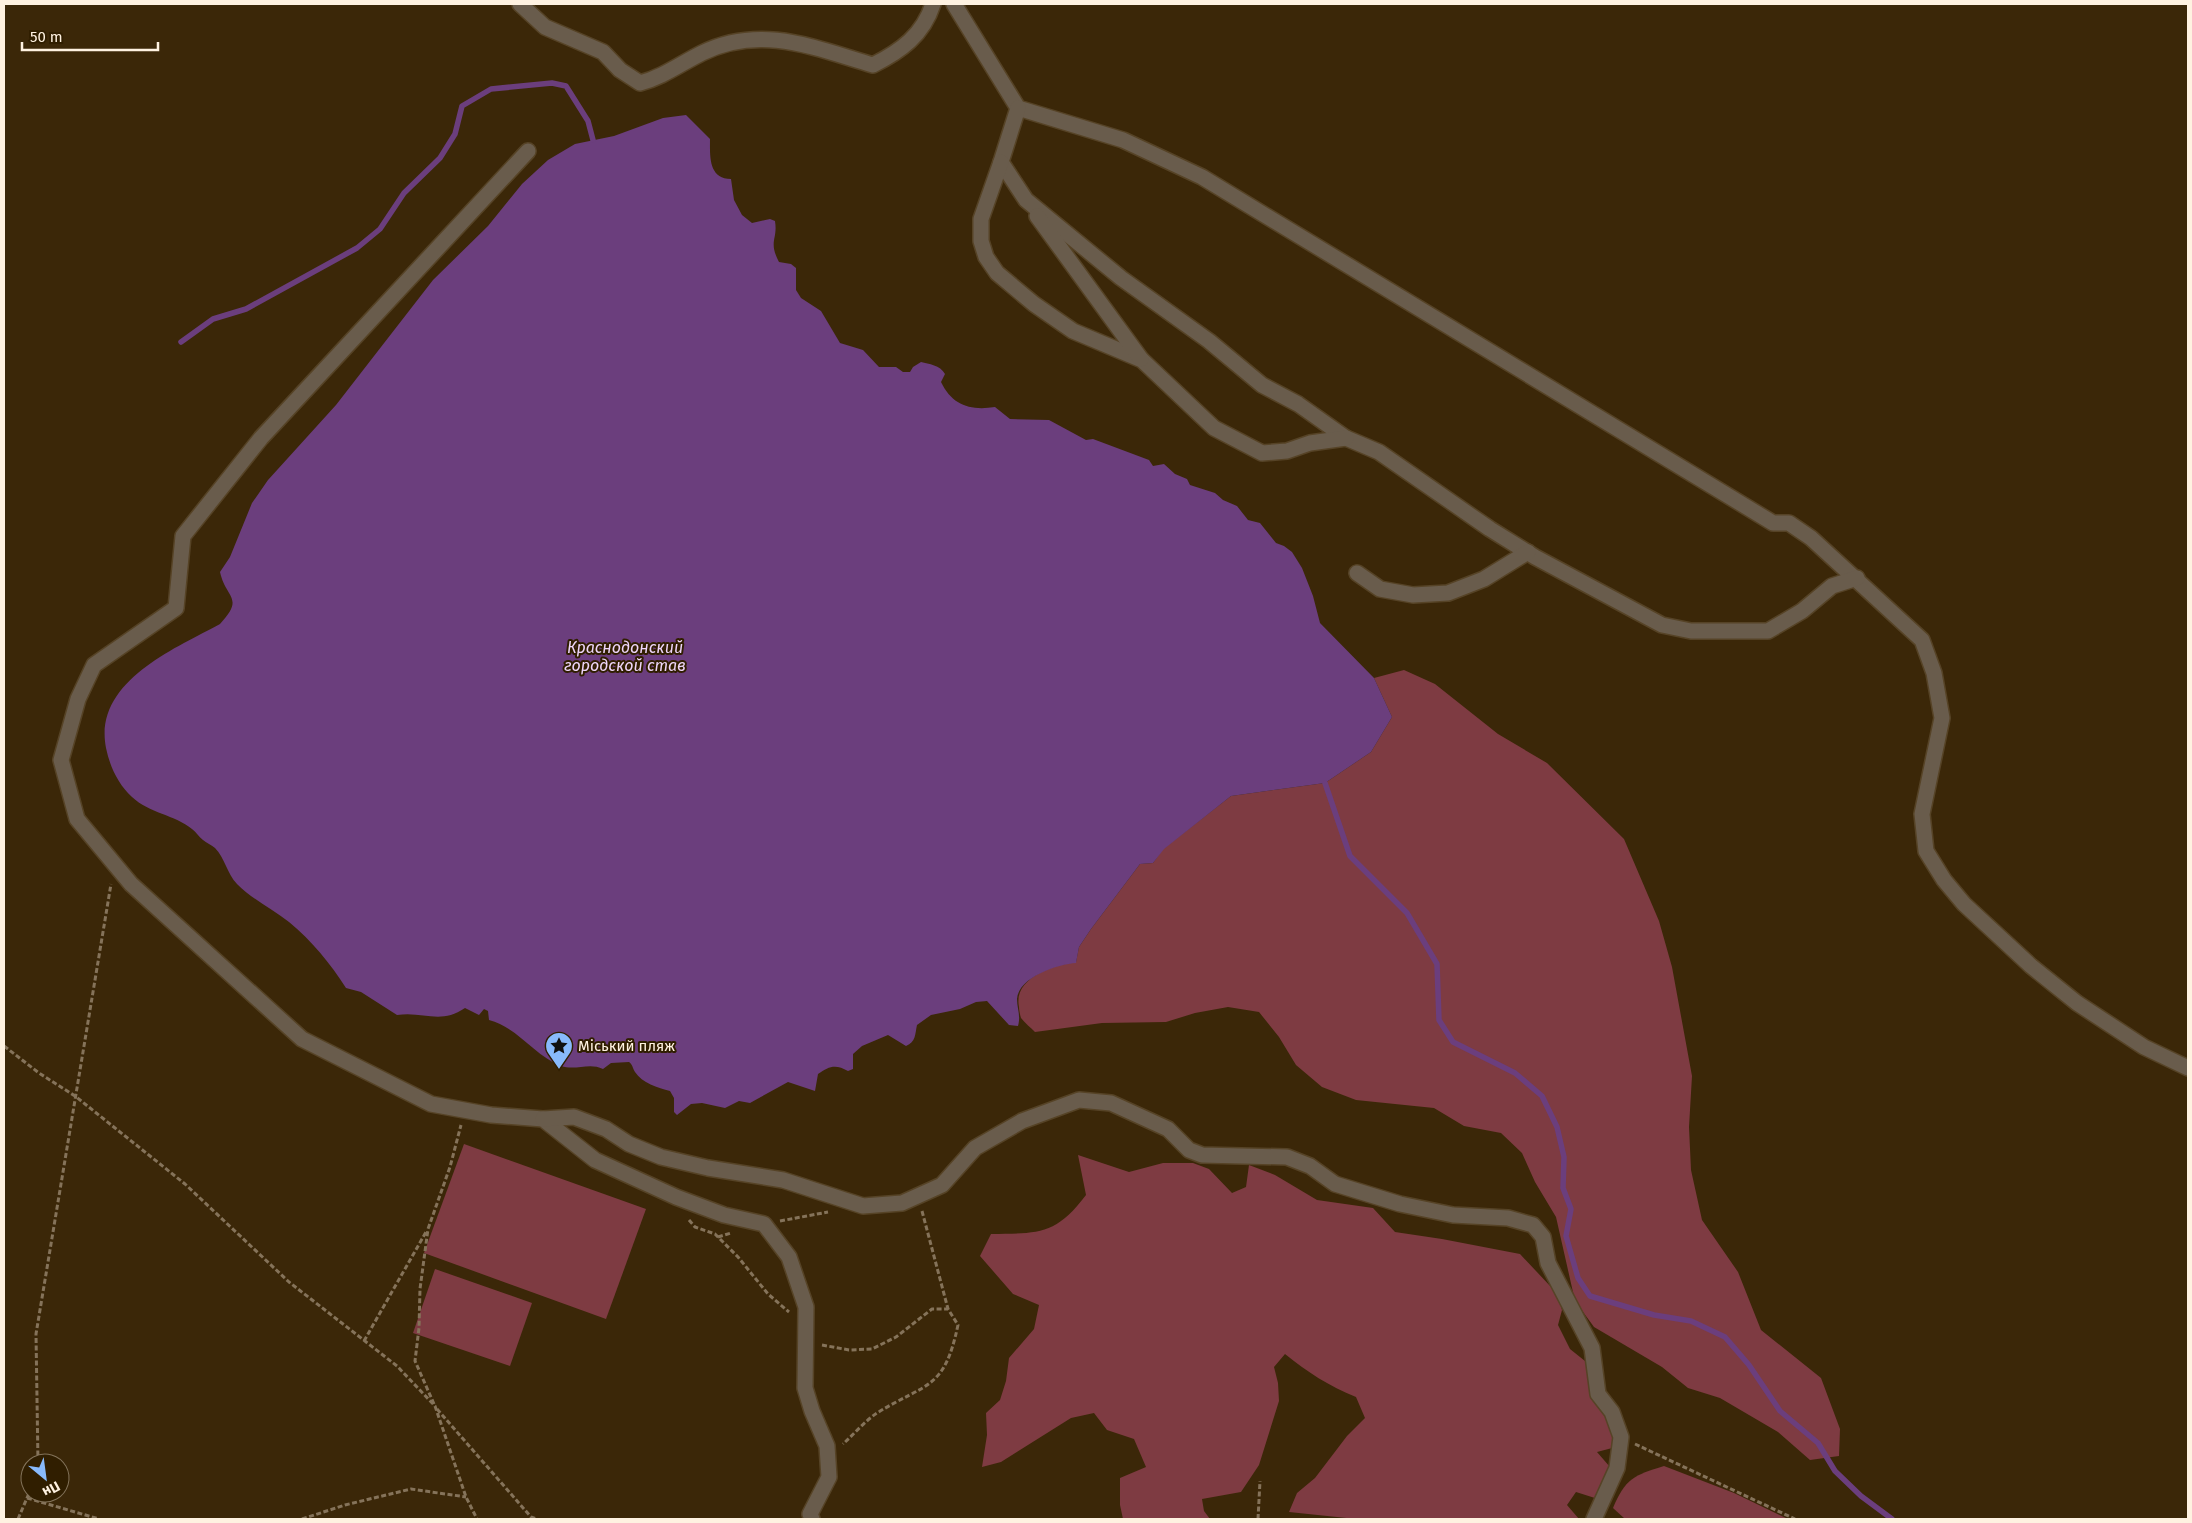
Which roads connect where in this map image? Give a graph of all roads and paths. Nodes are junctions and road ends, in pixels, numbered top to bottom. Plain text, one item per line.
1 (520, 4) edge
2 (934, 4) edge
3 (954, 4) edge
4 (1018, 108) junction
5 (528, 152) dead end
6 (1001, 162) junction
7 (1026, 200) junction
8 (1142, 360) junction
9 (1346, 438) junction
10 (1528, 552) junction
11 (1357, 573) dead end
12 (1857, 578) junction
13 (114, 864) junction
14 (4, 1046) edge
15 (2188, 1068) edge
16 (76, 1096) junction
17 (464, 1110) junction
18 (543, 1119) junction
19 (918, 1196) junction
20 (836, 1211) dead end
21 (682, 1212) dead end
22 (764, 1224) junction
23 (428, 1229) junction
24 (736, 1232) dead end
25 (718, 1237) junction
26 (948, 1309) junction
27 (805, 1328) junction
28 (364, 1341) junction
29 (435, 1406) junction
30 (1621, 1437) junction
31 (841, 1445) dead end
32 (38, 1453) edge
33 (1260, 1481) dead end
34 (466, 1497) junction
35 (25, 1503) edge
36 (44, 1503) edge
37 (18, 1519) edge
38 (98, 1519) edge
39 (302, 1519) edge
40 (477, 1519) edge
41 (537, 1519) edge
42 (812, 1519) edge
43 (1258, 1519) edge
44 (1594, 1519) edge
45 (1795, 1519) edge

1 - 2 street
3 - 4 street
4 - 6 street
4 - 12 street
5 - 13 street
6 - 7 street
6 - 8 street
7 - 8 street
7 - 9 street
8 - 9 street
9 - 10 street
10 - 11 street
10 - 12 street
12 - 15 street
13 - 16 path
13 - 17 street
14 - 16 path
16 - 28 path
16 - 32 path
17 - 18 street
17 - 23 path
18 - 19 street
18 - 22 street
19 - 26 path
19 - 30 street
20 - 22 path
21 - 25 path
22 - 27 street
23 - 28 path
23 - 29 path
24 - 25 path
25 - 27 path
26 - 27 path
26 - 31 path
27 - 42 street
28 - 29 path
29 - 34 path
29 - 41 path
30 - 44 street
30 - 45 path
33 - 43 path
34 - 39 path
34 - 40 path
35 - 37 path
36 - 38 path

